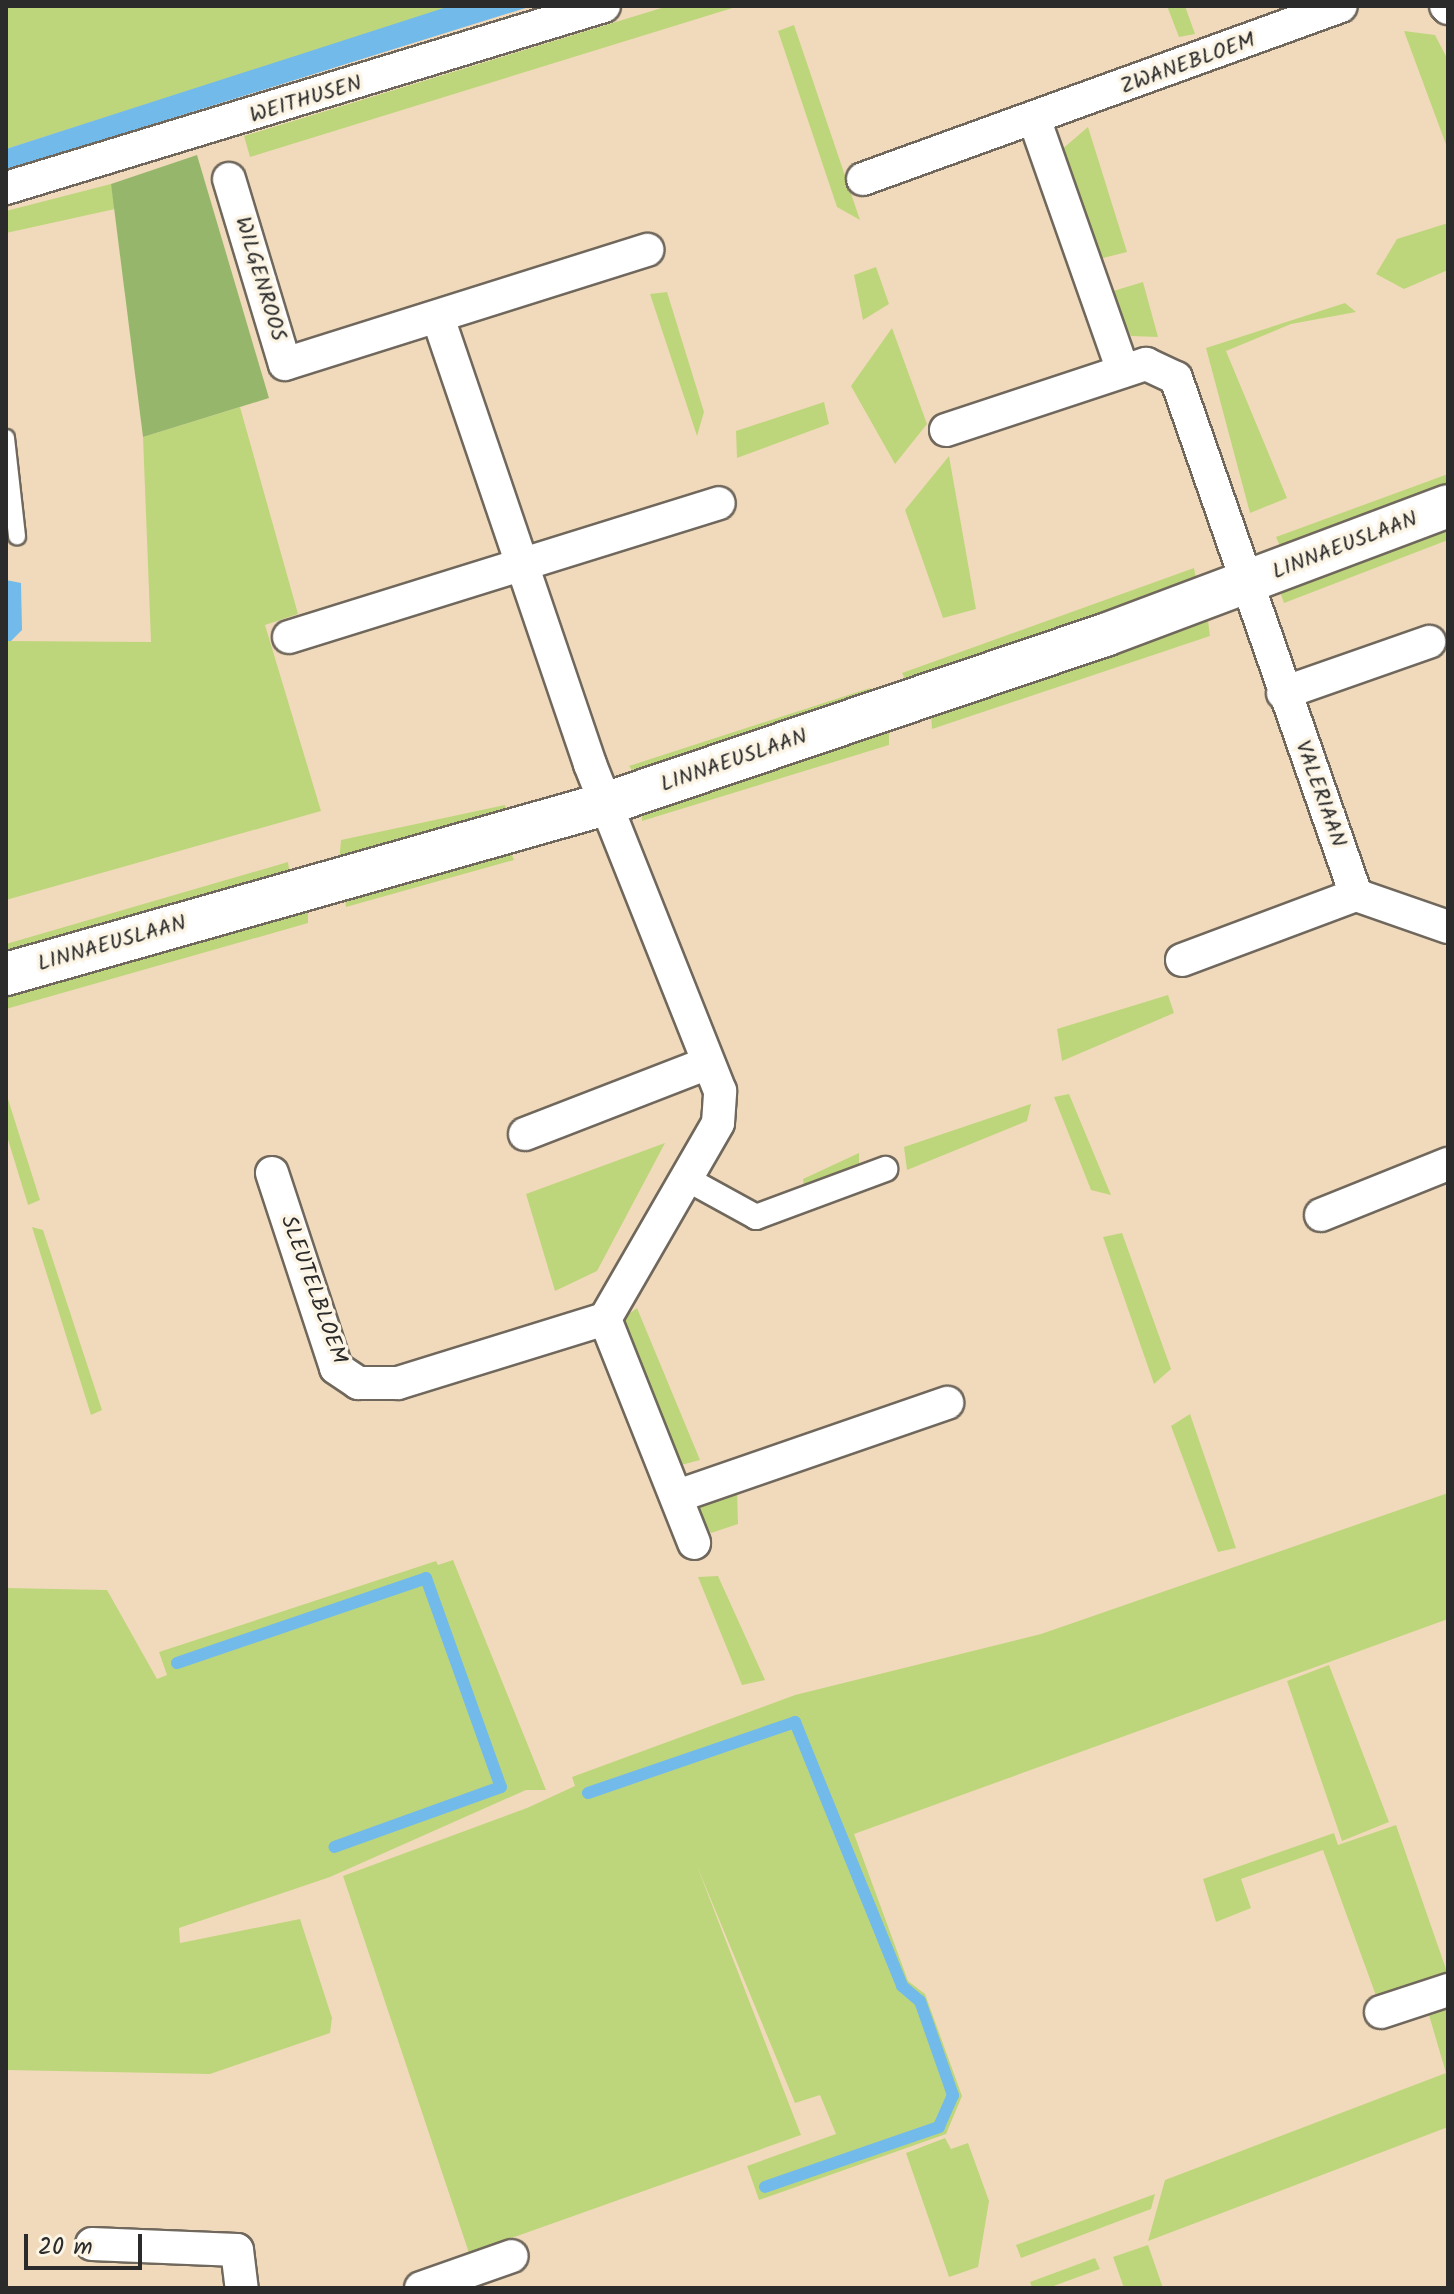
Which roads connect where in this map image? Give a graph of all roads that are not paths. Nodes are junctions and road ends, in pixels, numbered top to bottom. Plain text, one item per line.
1 (604, 6) edge
2 (1341, 6) edge
3 (1035, 121) junction
4 (229, 179) dead end
5 (863, 179) dead end
6 (6, 188) edge
7 (647, 250) dead end
8 (438, 318) junction
9 (1123, 371) junction
10 (946, 430) dead end
11 (6, 438) edge
12 (719, 503) dead end
13 (1448, 506) edge
14 (17, 536) dead end
15 (521, 562) junction
16 (1246, 585) junction
17 (289, 637) dead end
18 (1429, 642) dead end
19 (1283, 693) junction
20 (605, 804) junction
21 (1356, 895) junction
22 (1448, 927) edge
23 (1182, 960) dead end
24 (6, 974) edge
25 (708, 1063) junction
26 (525, 1134) dead end
27 (1448, 1164) edge
28 (885, 1169) dead end
29 (272, 1173) dead end
30 (687, 1179) junction
31 (1321, 1215) dead end
32 (605, 1319) junction
33 (947, 1403) dead end
34 (678, 1496) junction
35 (694, 1543) dead end
36 (1448, 1990) edge
37 (1381, 2012) dead end
38 (92, 2244) dead end
39 (512, 2256) dead end
40 (242, 2288) edge
41 (421, 2288) edge

1 - 6 street, WEITHUSEN
2 - 3 street, ZWANEBLOEM
3 - 5 street, ZWANEBLOEM
3 - 9 street
4 - 8 street, WILGENROOS
7 - 8 street, WILGENROOS
8 - 15 street
9 - 10 street
9 - 16 street
11 - 14 lane
12 - 15 street
13 - 16 street, LINNAEUSLAAN
15 - 17 street
15 - 20 street
16 - 19 street, VALERIAAN
16 - 20 street, LINNAEUSLAAN
18 - 19 street
19 - 21 street, VALERIAAN
20 - 24 street, LINNAEUSLAAN
20 - 25 street
21 - 22 street
21 - 23 street
25 - 26 street
25 - 30 street
27 - 31 street
28 - 30 street
29 - 32 street, SLEUTELBLOEM
30 - 32 street
32 - 34 street
33 - 34 street
34 - 35 street
36 - 37 street
38 - 40 street
39 - 41 street

